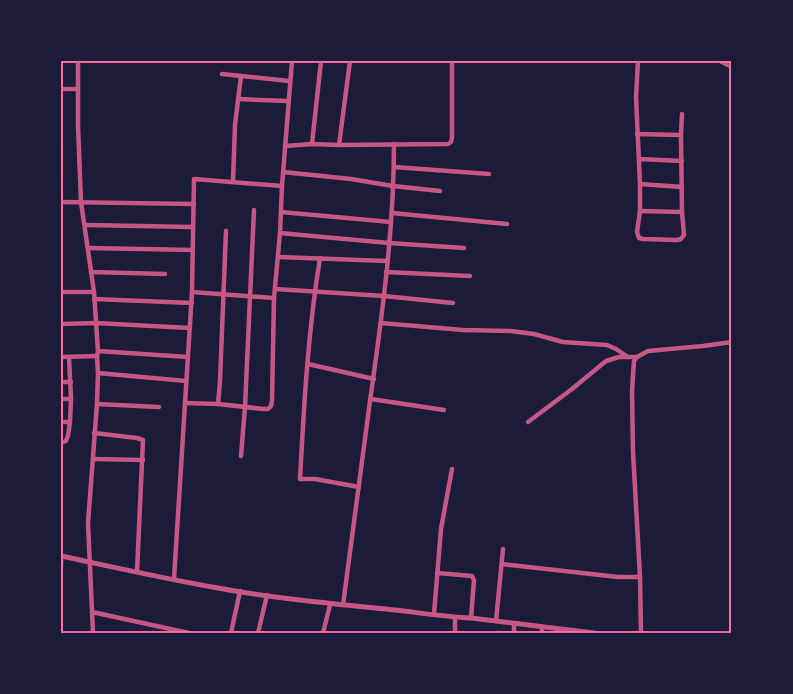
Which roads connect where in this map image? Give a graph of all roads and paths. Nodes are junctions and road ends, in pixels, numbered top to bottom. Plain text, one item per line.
1 (78, 61) edge
2 (292, 61) edge
3 (321, 61) edge
4 (350, 61) edge
5 (452, 61) edge
6 (638, 61) edge
7 (720, 61) edge
8 (732, 67) edge
9 (222, 74) dead end
10 (241, 76) junction
11 (289, 81) junction
12 (61, 88) edge
13 (78, 89) junction
14 (732, 92) edge
15 (238, 99) junction
16 (288, 101) junction
17 (732, 105) edge
18 (682, 114) dead end
19 (638, 134) junction
20 (681, 135) junction
21 (312, 144) junction
22 (394, 144) junction
23 (339, 145) junction
24 (284, 146) junction
25 (639, 159) junction
26 (682, 161) junction
27 (394, 167) junction
28 (283, 172) junction
29 (489, 174) dead end
30 (233, 182) junction
31 (640, 184) junction
32 (282, 186) junction
33 (393, 186) junction
34 (682, 187) junction
35 (440, 191) dead end
36 (61, 202) edge
37 (82, 202) junction
38 (194, 204) junction
39 (254, 210) dead end
40 (640, 211) junction
41 (281, 212) junction
42 (682, 212) junction
43 (392, 213) junction
44 (391, 222) junction
45 (507, 224) dead end
46 (85, 226) junction
47 (193, 228) junction
48 (226, 231) dead end
49 (280, 233) junction
50 (389, 243) junction
51 (88, 248) junction
52 (464, 248) dead end
53 (193, 250) junction
54 (278, 257) junction
55 (320, 258) junction
56 (387, 261) junction
57 (91, 272) junction
58 (386, 272) junction
59 (166, 274) dead end
60 (470, 276) dead end
61 (275, 289) junction
62 (315, 291) junction
63 (61, 292) edge
64 (94, 292) junction
65 (192, 292) junction
66 (223, 294) junction
67 (251, 296) junction
68 (384, 296) junction
69 (274, 298) junction
70 (94, 299) junction
71 (192, 303) junction
72 (452, 303) dead end
73 (96, 323) junction
74 (381, 323) junction
75 (61, 324) edge
76 (190, 328) junction
77 (732, 342) edge
78 (98, 354) junction
79 (61, 357) edge
80 (69, 357) junction
81 (188, 357) junction
82 (628, 357) junction
83 (637, 357) junction
84 (308, 364) junction
85 (98, 373) junction
86 (374, 380) junction
87 (186, 381) junction
88 (61, 382) edge
89 (71, 382) junction
90 (61, 399) edge
91 (71, 399) junction
92 (371, 399) junction
93 (185, 403) junction
94 (97, 404) junction
95 (218, 404) junction
96 (158, 407) dead end
97 (245, 407) junction
98 (444, 410) dead end
99 (61, 422) edge
100 (70, 422) junction
101 (528, 422) dead end
102 (94, 433) junction
103 (61, 443) edge
104 (242, 456) dead end
105 (93, 459) junction
106 (143, 460) junction
107 (452, 469) dead end
108 (359, 487) junction
109 (503, 550) dead end
110 (61, 556) edge
111 (89, 562) junction
112 (502, 564) junction
113 (61, 566) edge
114 (137, 572) junction
115 (437, 573) junction
116 (640, 577) junction
117 (174, 579) junction
118 (240, 592) junction
119 (267, 596) junction
120 (330, 604) junction
121 (342, 605) junction
122 (92, 612) junction
123 (434, 614) junction
124 (456, 617) junction
125 (471, 618) junction
126 (496, 621) junction
127 (514, 624) junction
128 (542, 630) edge
129 (186, 632) edge
130 (93, 633) edge
131 (231, 633) edge
132 (258, 633) edge
133 (323, 633) edge
134 (455, 633) edge
135 (514, 633) edge
136 (594, 633) edge
137 (641, 633) edge

1 - 13 street
2 - 11 street
3 - 21 street
4 - 23 street
5 - 22 street
6 - 19 street
7 - 8 street
9 - 10 street
10 - 11 street
10 - 15 street
11 - 16 street
12 - 13 street
13 - 37 street
14 - 17 street
15 - 16 street
15 - 30 street
16 - 24 street
18 - 20 street
19 - 20 street
19 - 25 street
20 - 26 street
21 - 23 street
21 - 24 street
22 - 23 street
22 - 27 street
24 - 28 street
25 - 26 street
25 - 31 street
26 - 34 street
27 - 29 street
27 - 33 street
28 - 32 street
28 - 33 street
30 - 32 street
30 - 38 street
31 - 34 street
31 - 40 street
32 - 41 street
33 - 35 street
33 - 43 street
34 - 42 street
36 - 37 street
37 - 38 street
37 - 46 street
38 - 47 street
39 - 67 street
40 - 42 street
40 - 42 street
41 - 44 street
41 - 49 street
43 - 44 street
43 - 45 street
44 - 50 street
46 - 47 street
46 - 51 street
47 - 53 street
48 - 66 street
49 - 50 street
49 - 54 street
50 - 52 street
50 - 56 street
51 - 53 street
51 - 57 street
53 - 65 street
54 - 55 street
54 - 61 street
55 - 56 street
55 - 62 street
56 - 58 street
57 - 59 street
57 - 64 street
58 - 60 street
58 - 68 street
61 - 62 street
61 - 69 street
62 - 68 street
62 - 84 street
63 - 64 street
64 - 70 street
65 - 66 street
65 - 71 street
66 - 67 street
66 - 95 street
67 - 69 street
67 - 97 street
68 - 72 street
68 - 74 street
69 - 97 street
70 - 71 street
70 - 73 street
71 - 76 street
73 - 75 street
73 - 76 street
73 - 78 street
74 - 82 street
74 - 86 street
76 - 81 street
77 - 83 street
78 - 80 street
78 - 81 street
78 - 85 street
79 - 80 street
80 - 89 street
81 - 87 street
82 - 83 street
82 - 101 street
83 - 116 street
84 - 86 street
84 - 108 street
85 - 87 street
85 - 94 street
86 - 92 street
87 - 93 street
88 - 89 street
89 - 91 street
90 - 91 street
91 - 100 street
92 - 98 street
92 - 108 street
93 - 95 street
93 - 117 street
94 - 96 street
94 - 102 street
95 - 97 street
97 - 104 street
99 - 100 street
100 - 103 street
102 - 105 street
102 - 106 street
105 - 106 street
105 - 111 street
106 - 114 street
107 - 115 street
108 - 121 street
109 - 112 street
110 - 111 street
110 - 113 street
111 - 114 street
111 - 122 street
112 - 116 street
112 - 126 street
114 - 117 street
115 - 123 street
115 - 125 street
116 - 137 street
117 - 118 street
118 - 119 street
118 - 131 street
119 - 120 street
119 - 132 street
120 - 121 street
120 - 133 street
121 - 123 street
122 - 129 street
122 - 130 street
123 - 124 street
124 - 125 street
124 - 134 street
125 - 126 street
126 - 127 street
127 - 128 street
127 - 135 street
128 - 136 street

